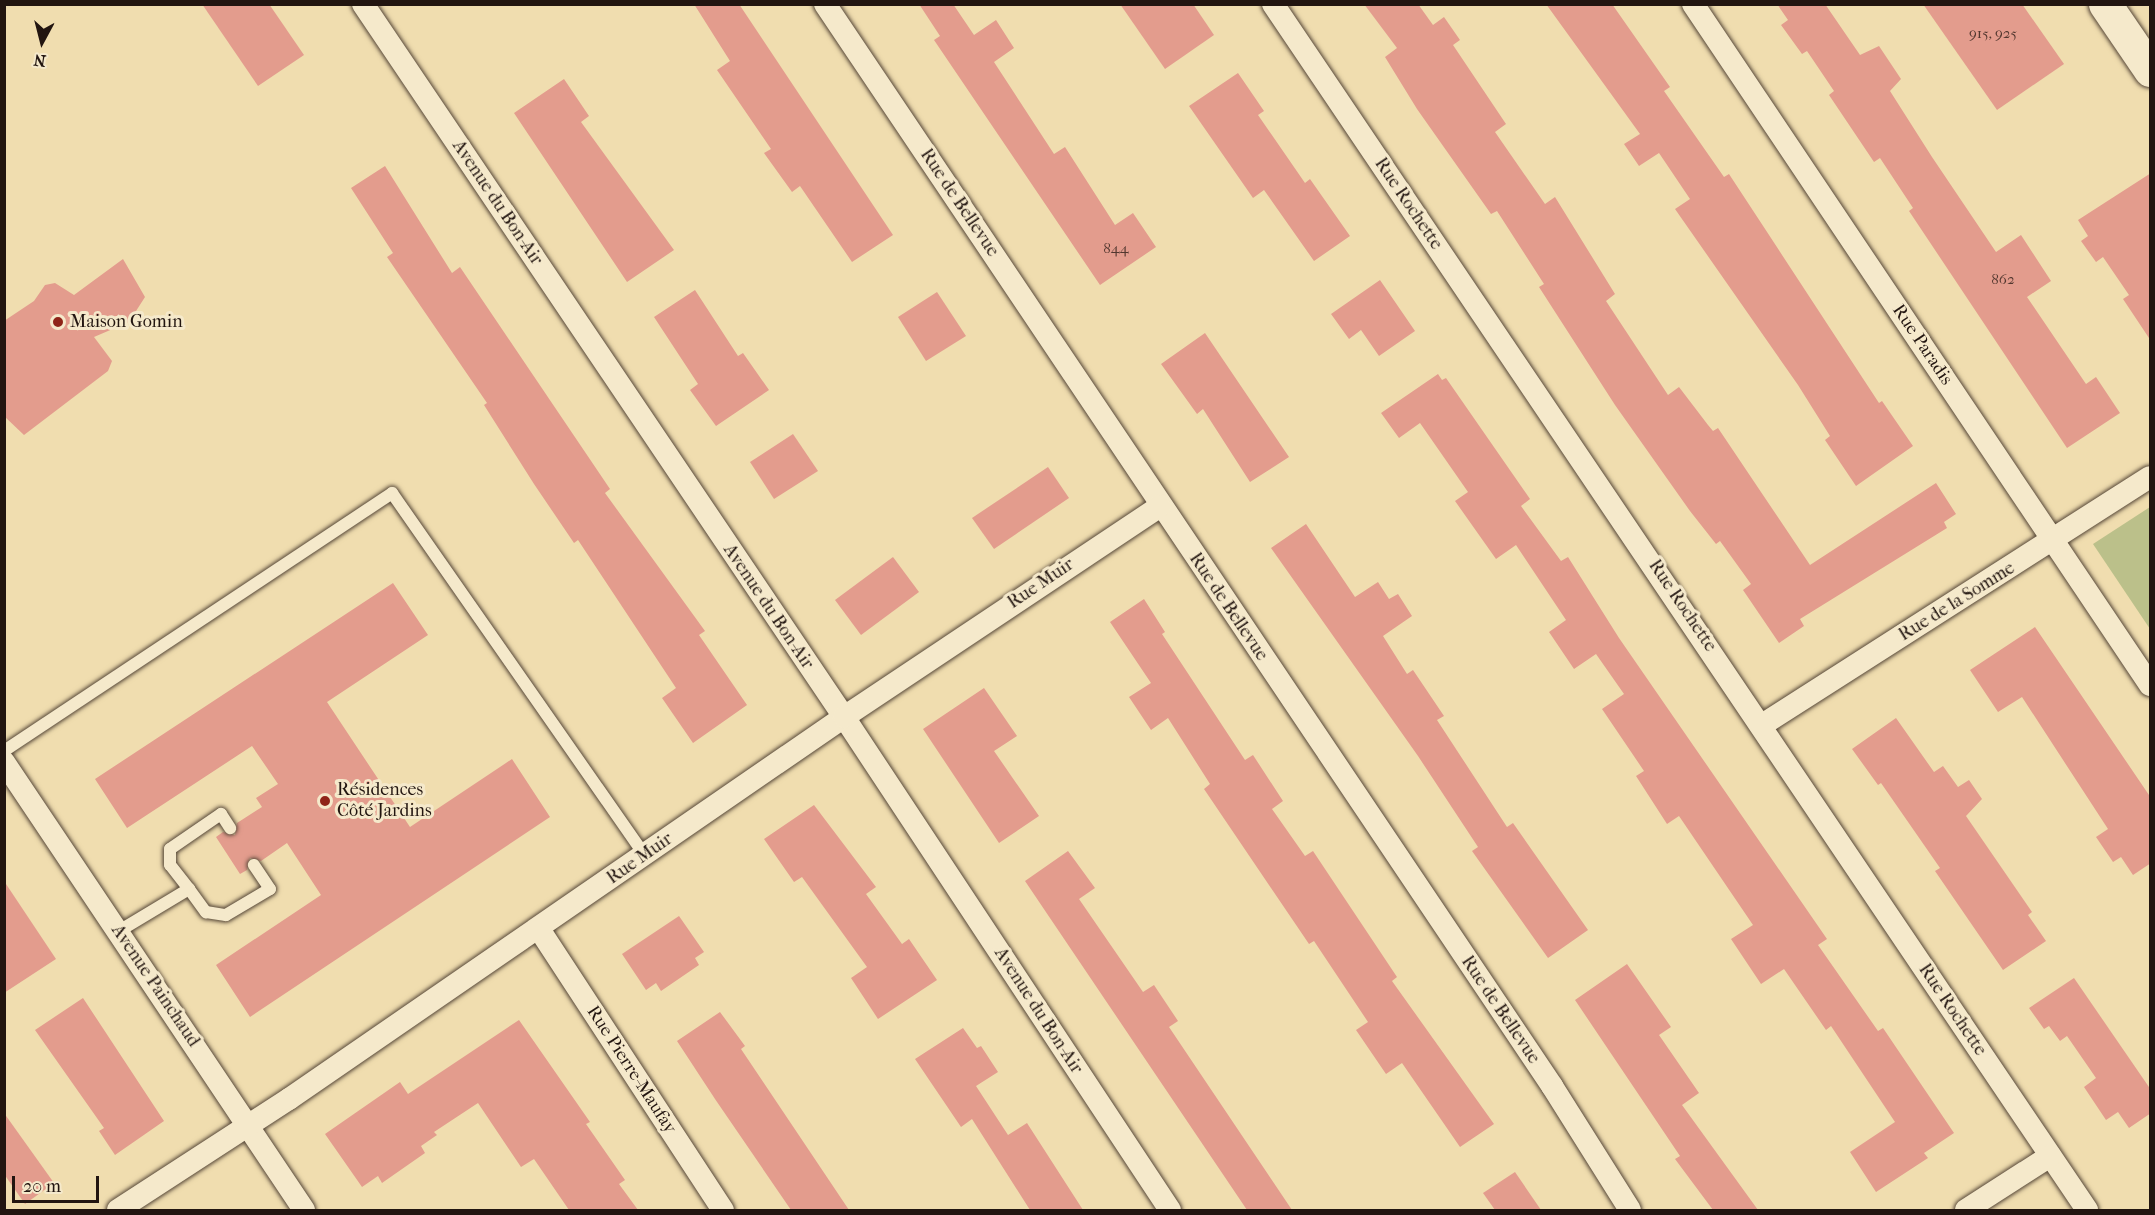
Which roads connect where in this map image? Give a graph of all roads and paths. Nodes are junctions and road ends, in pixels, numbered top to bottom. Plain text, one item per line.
1 (363, 4) edge
2 (825, 4) edge
3 (1273, 4) edge
4 (1693, 4) edge
5 (2104, 4) edge
6 (2151, 70) edge
7 (2151, 477) edge
8 (1160, 506) junction
9 (2053, 542) junction
10 (2151, 685) edge
11 (844, 717) junction
12 (1762, 725) junction
13 (4, 751) edge
14 (4, 762) edge
15 (230, 828) dead end
16 (645, 855) junction
17 (254, 865) dead end
18 (189, 889) junction
19 (539, 930) junction
20 (119, 931) junction
21 (246, 1125) junction
22 (2050, 1156) junction
23 (118, 1210) edge
24 (304, 1210) edge
25 (723, 1210) edge
26 (1170, 1210) edge
27 (1630, 1210) edge
28 (1966, 1210) edge
29 (2087, 1210) edge

1 - 11 street, Avenue du Bon-Air
2 - 8 street, Rue de Bellevue
3 - 12 street, Rue Rochette
4 - 9 street, Rue Paradis
5 - 6 street
7 - 9 street, Rue de la Somme
8 - 11 street, Rue Muir
8 - 27 street, Rue de Bellevue
9 - 10 street, Rue Paradis
9 - 12 street, Rue de la Somme
11 - 16 street, Rue Muir
11 - 26 street, Avenue du Bon-Air
12 - 22 street, Rue Rochette
13 - 16 lane
14 - 20 street, Avenue Painchaud
15 - 18 lane
16 - 19 street, Rue Muir
17 - 18 lane
18 - 20 lane
19 - 21 street, Rue Muir
19 - 25 street, Rue Pierre-Maufay
20 - 21 street, Avenue Painchaud
21 - 23 street, Rue Muir
21 - 24 street, Avenue Painchaud
22 - 28 street
22 - 29 street, Rue Rochette

